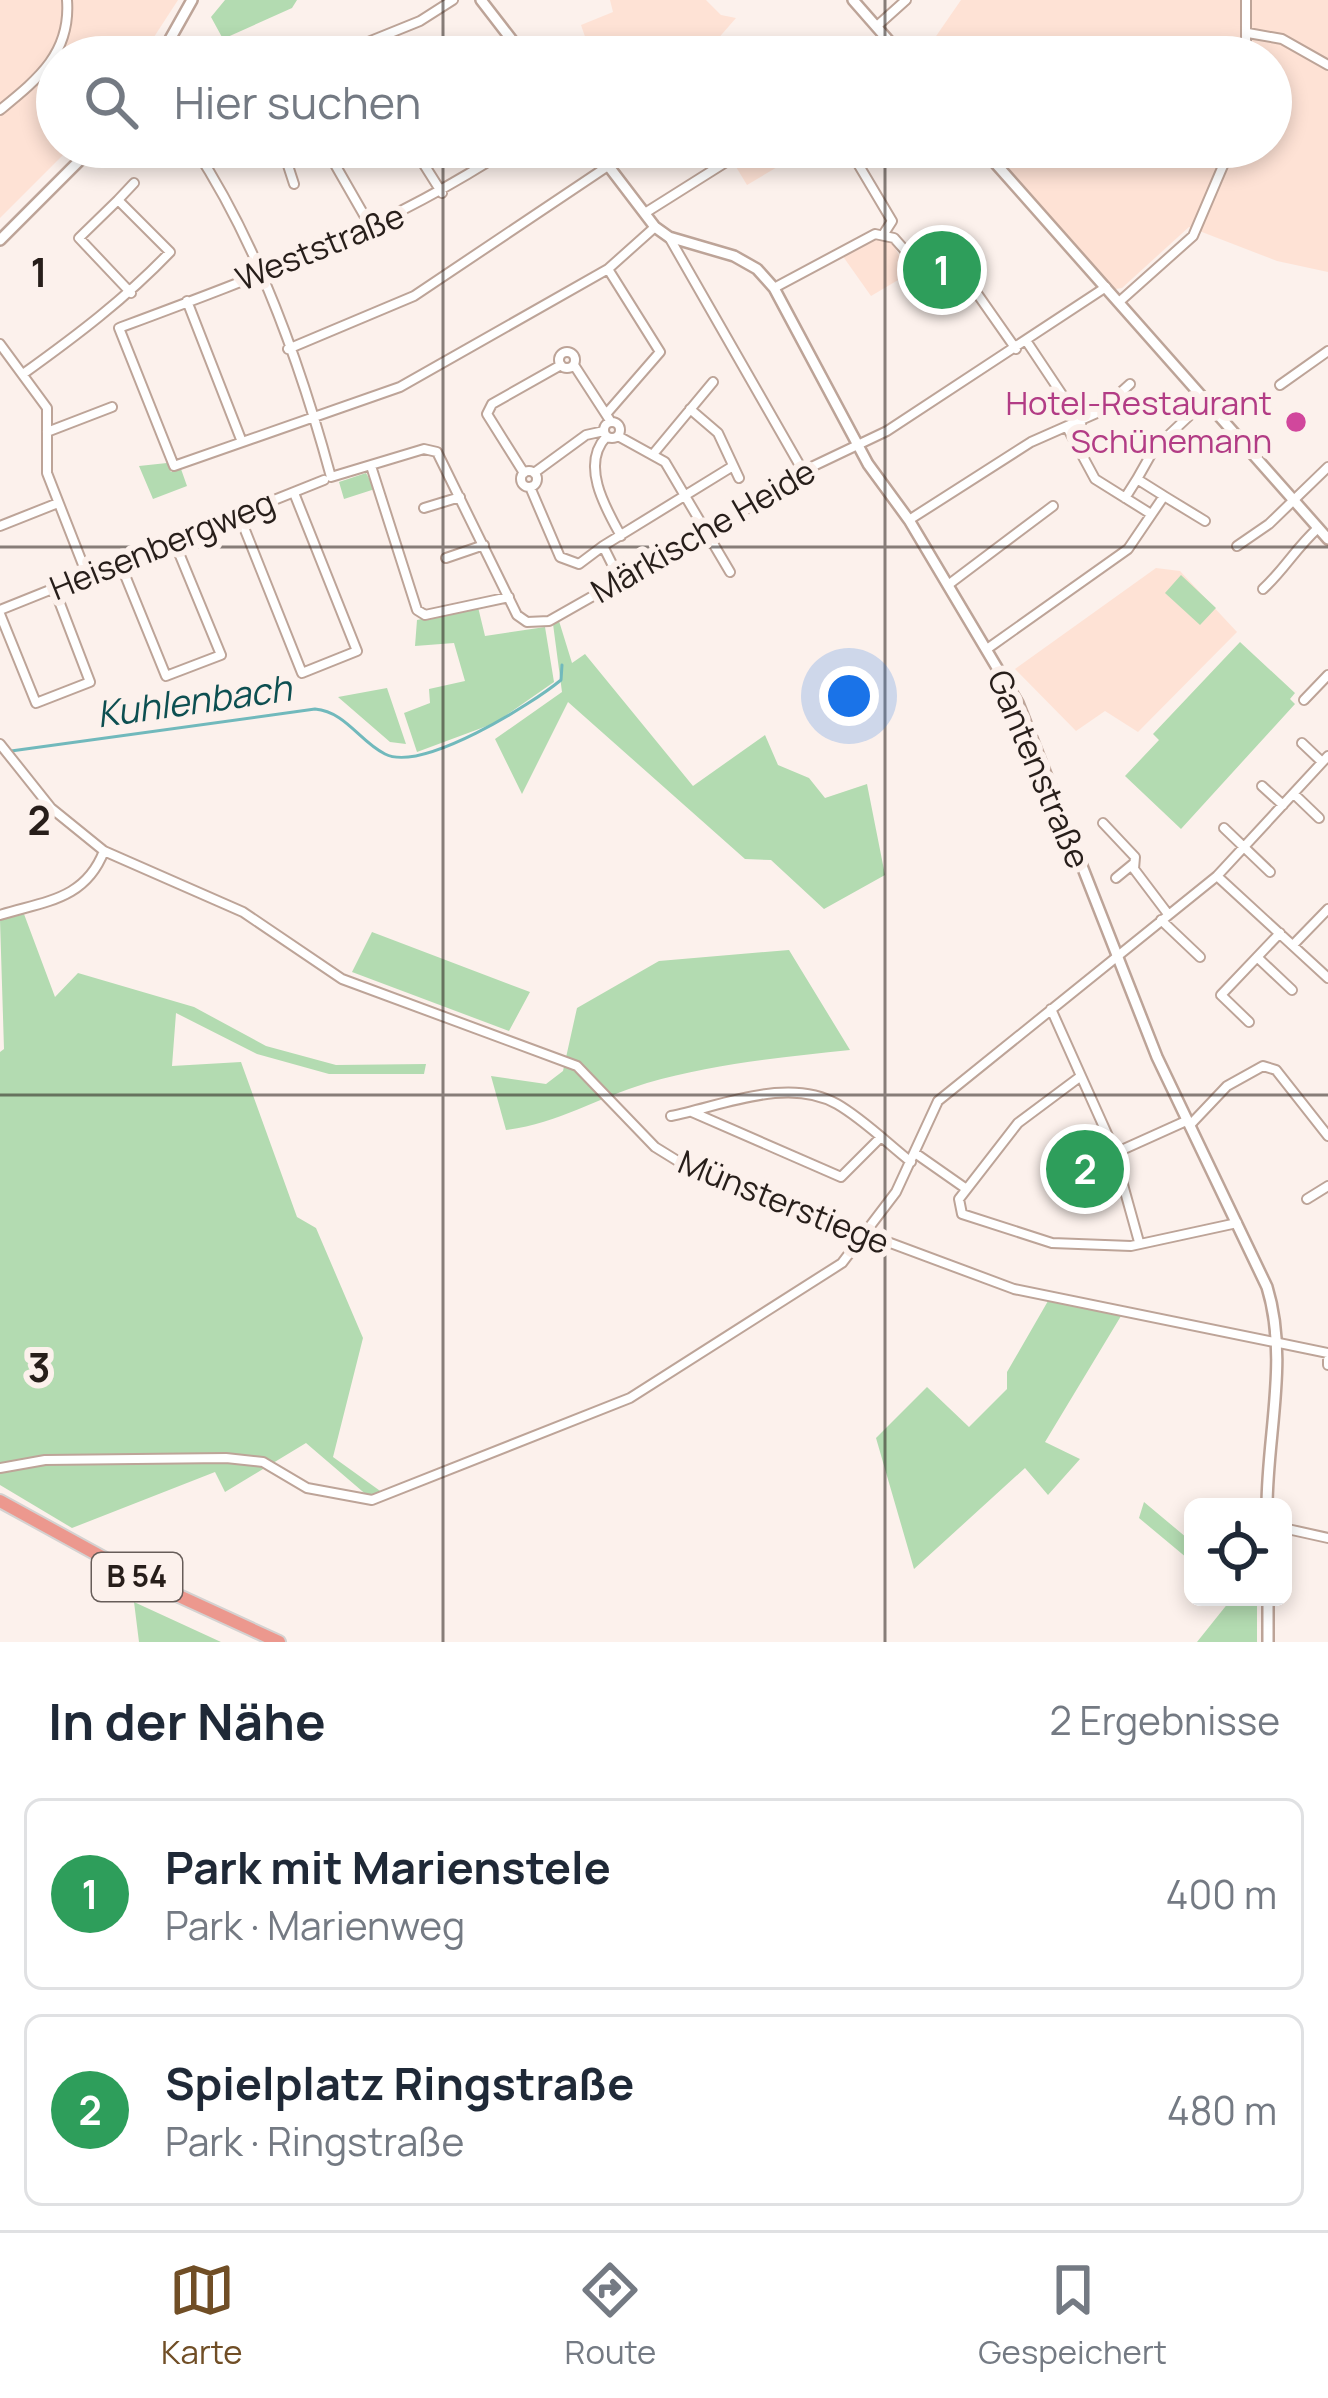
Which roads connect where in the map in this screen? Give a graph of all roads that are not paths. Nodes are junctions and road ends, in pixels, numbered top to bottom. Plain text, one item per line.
1 (67, 0) edge
2 (192, 0) edge
3 (453, 0) edge
4 (481, 0) edge
5 (853, 0) edge
6 (906, 0) edge
7 (1246, 0) edge
8 (877, 26) junction
9 (1248, 33) junction
10 (66, 36) edge
11 (172, 36) edge
12 (384, 36) edge
13 (508, 36) edge
14 (886, 36) edge
15 (1248, 36) edge
16 (1265, 36) edge
17 (1292, 45) edge
18 (1328, 65) edge
19 (36, 77) edge
20 (0, 110) edge
21 (72, 168) edge
22 (207, 168) edge
23 (288, 168) edge
24 (337, 168) edge
25 (426, 168) edge
26 (480, 168) edge
27 (605, 168) edge
28 (610, 168) edge
29 (716, 168) edge
30 (860, 168) edge
31 (1000, 168) edge
32 (1222, 168) edge
33 (134, 182) dead end
34 (294, 184) dead end
35 (442, 193) junction
36 (118, 200) junction
37 (644, 213) junction
38 (655, 227) junction
39 (372, 229) junction
40 (884, 235) junction
41 (669, 237) junction
42 (0, 240) edge
43 (608, 269) junction
44 (258, 273) junction
45 (1106, 287) junction
46 (774, 288) junction
47 (130, 292) junction
48 (187, 301) junction
49 (1119, 302) junction
50 (1028, 342) junction
51 (0, 344) edge
52 (288, 349) junction
53 (1016, 349) junction
54 (1328, 351) edge
55 (23, 374) junction
56 (713, 382) dead end
57 (1130, 384) dead end
58 (1280, 385) dead end
59 (1206, 400) junction
60 (112, 407) dead end
61 (690, 409) junction
62 (315, 417) junction
63 (609, 418) junction
64 (1081, 423) junction
65 (1068, 429) junction
66 (47, 432) junction
67 (605, 434) junction
68 (618, 436) junction
69 (242, 442) junction
70 (859, 445) junction
71 (654, 453) junction
72 (371, 466) junction
73 (733, 466) junction
74 (1328, 467) edge
75 (803, 470) junction
76 (529, 473) junction
77 (740, 478) dead end
78 (1137, 478) junction
79 (324, 480) dead end
80 (293, 493) junction
81 (684, 494) junction
82 (1164, 496) junction
83 (460, 497) junction
84 (1125, 498) junction
85 (1294, 501) junction
86 (58, 503) junction
87 (1053, 506) dead end
88 (424, 508) dead end
89 (239, 514) junction
90 (1151, 514) junction
91 (909, 520) junction
92 (1205, 521) dead end
93 (0, 526) edge
94 (1318, 528) junction
95 (706, 530) junction
96 (621, 536) junction
97 (1328, 539) edge
98 (174, 540) junction
99 (484, 545) junction
100 (603, 546) junction
101 (1237, 546) dead end
102 (446, 558) dead end
103 (120, 563) junction
104 (730, 572) dead end
105 (87, 575) junction
106 (620, 580) junction
107 (948, 585) junction
108 (54, 588) junction
109 (1263, 589) dead end
110 (509, 597) junction
111 (0, 612) edge
112 (987, 649) junction
113 (1328, 675) edge
114 (1304, 700) dead end
115 (1302, 743) dead end
116 (3, 745) edge
117 (1325, 759) edge
118 (1262, 786) dead end
119 (1294, 794) junction
120 (1283, 805) junction
121 (1319, 818) dead end
122 (1103, 823) dead end
123 (1224, 828) dead end
124 (1244, 848) junction
125 (104, 850) junction
126 (1135, 864) junction
127 (1270, 872) dead end
128 (1217, 876) junction
129 (1116, 878) dead end
130 (1328, 909) edge
131 (0, 915) edge
132 (1164, 917) junction
133 (1280, 934) junction
134 (1293, 945) junction
135 (1115, 956) junction
136 (1200, 957) dead end
137 (1257, 957) junction
138 (1328, 978) edge
139 (1292, 990) dead end
140 (1051, 1009) junction
141 (1249, 1022) dead end
142 (1081, 1076) junction
143 (691, 1112) junction
144 (671, 1116) dead end
145 (1187, 1124) junction
146 (1328, 1136) edge
147 (880, 1138) junction
148 (1114, 1149) junction
149 (913, 1157) junction
150 (1118, 1165) junction
151 (1328, 1186) edge
152 (965, 1188) junction
153 (1307, 1199) dead end
154 (1237, 1223) junction
155 (867, 1235) junction
156 (1139, 1242) junction
157 (1276, 1342) junction
158 (1328, 1359) edge
159 (0, 1468) edge
160 (1267, 1498) edge
161 (0, 1505) edge
162 (1292, 1530) edge
163 (1328, 1538) edge
164 (1268, 1606) edge
165 (263, 1642) edge
166 (279, 1642) edge
167 (1268, 1642) edge

1 - 10 street
2 - 11 street
3 - 12 street
4 - 13 street
5 - 8 street
6 - 8 street
7 - 9 street
8 - 14 street
9 - 15 street
9 - 16 street
17 - 18 street
19 - 20 street
21 - 42 street
22 - 44 street
23 - 34 street
24 - 39 street
25 - 35 street
26 - 35 street, Weststraße
27 - 52 street
28 - 37 street, Gantenstraße
29 - 37 street
30 - 40 street
31 - 45 street
32 - 49 street
33 - 36 street
35 - 39 street, Weststraße
36 - 47 street
36 - 47 street
37 - 38 street, Gantenstraße
38 - 41 street, Gantenstraße
38 - 43 street
39 - 44 street, Weststraße
40 - 46 street
40 - 53 street
41 - 46 street, Gantenstraße
41 - 75 street
43 - 62 street
43 - 63 street
44 - 48 street, Weststraße
44 - 52 street
45 - 49 street
45 - 50 street, Märkische Heide
46 - 70 street, Gantenstraße
47 - 55 street
48 - 69 street
48 - 69 street, Weststraße
49 - 59 street
50 - 53 street, Märkische Heide
50 - 64 street
51 - 55 street
52 - 62 street
53 - 70 street, Märkische Heide
54 - 58 street
55 - 66 street
56 - 61 street
57 - 64 street
59 - 78 street
59 - 85 street
60 - 66 street
61 - 71 street
61 - 73 street
62 - 69 street
62 - 72 street
63 - 67 street
63 - 68 street
63 - 76 street
64 - 65 street
65 - 84 street
65 - 91 street
66 - 86 street
67 - 68 street
67 - 76 street
67 - 96 street
68 - 71 street
70 - 75 street, Märkische Heide
70 - 91 street, Gantenstraße
71 - 81 street
72 - 83 street
72 - 110 street
73 - 77 street
73 - 81 street
74 - 85 street
75 - 95 street, Märkische Heide
76 - 100 street
78 - 82 street
78 - 84 street
79 - 80 street, Heisenbergweg
80 - 89 street, Heisenbergweg
80 - 89 street
81 - 95 street
81 - 96 street
82 - 90 street
82 - 92 street
83 - 88 street
83 - 99 street
84 - 90 street
85 - 94 street
85 - 101 street
86 - 93 street
86 - 105 street
87 - 107 street
89 - 98 street, Heisenbergweg
90 - 112 street
91 - 107 street, Gantenstraße
94 - 97 street
94 - 109 street
95 - 104 street
95 - 106 street, Märkische Heide
96 - 100 street
98 - 103 street, Heisenbergweg
98 - 103 street
99 - 102 street
99 - 110 street
100 - 106 street
103 - 105 street, Heisenbergweg
105 - 108 street, Heisenbergweg
106 - 110 street, Märkische Heide
107 - 112 street, Gantenstraße
108 - 111 street, Heisenbergweg
108 - 111 street
112 - 135 street, Gantenstraße
113 - 114 street
115 - 117 street
116 - 125 street, Münsterstiege
117 - 119 street
118 - 120 street
119 - 120 street
119 - 121 street
120 - 124 street
122 - 126 street
123 - 124 street
124 - 127 street
124 - 128 street
125 - 131 street
125 - 155 street, Münsterstiege
126 - 129 street
126 - 132 street
128 - 132 street
128 - 133 street
130 - 134 street
132 - 135 street
132 - 136 street
133 - 134 street
133 - 137 street
134 - 138 street
135 - 140 street
135 - 145 street, Gantenstraße
137 - 139 street
137 - 141 street
140 - 142 street
140 - 149 street
142 - 148 street
142 - 152 street
143 - 144 street
143 - 147 street
143 - 147 street
145 - 146 street
145 - 148 street
145 - 154 street, Gantenstraße
147 - 149 street
148 - 150 street
148 - 150 street
149 - 152 street
149 - 155 street
150 - 156 street
151 - 153 street
152 - 156 street
154 - 156 street
154 - 157 street, Gantenstraße
155 - 157 street, Münsterstiege
155 - 159 street
157 - 158 street, Münsterstiege
157 - 160 street, Gantenstraße
161 - 165 highway, B 54
161 - 166 highway, B 54
162 - 163 street
164 - 167 street

